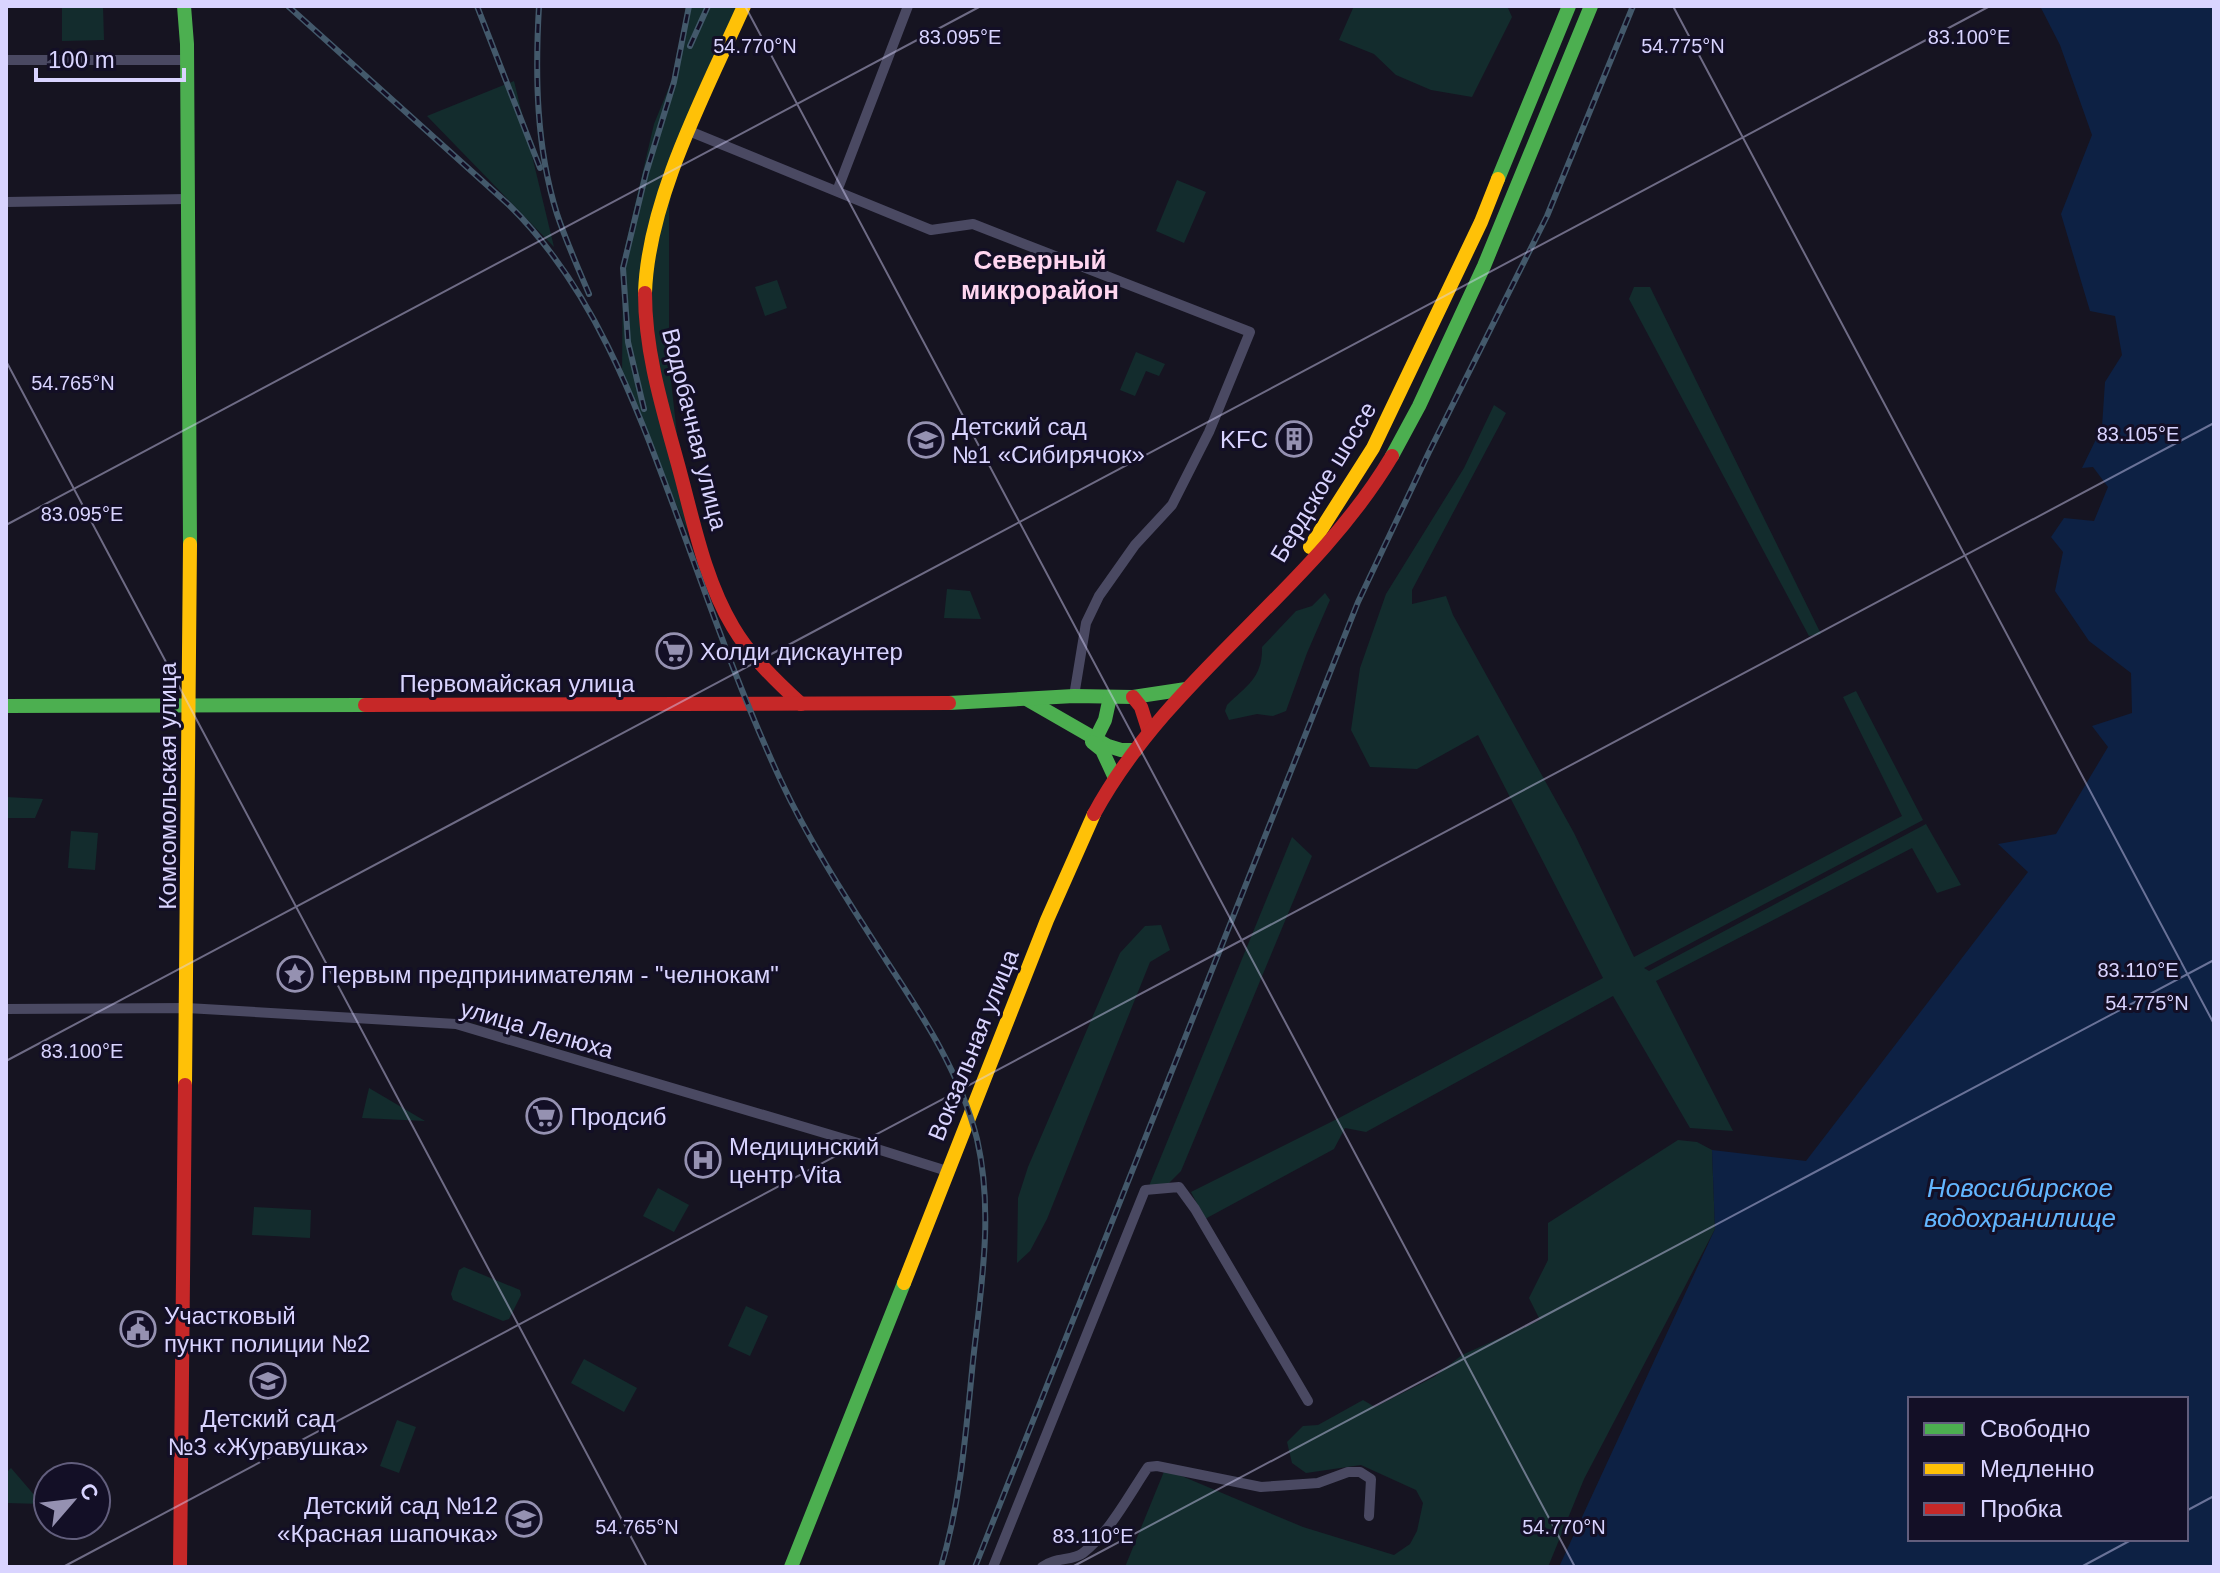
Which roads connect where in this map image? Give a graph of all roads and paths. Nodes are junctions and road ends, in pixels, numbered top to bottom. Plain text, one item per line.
1 (184, 6) edge
2 (744, 6) edge
3 (908, 6) edge
4 (1569, 6) edge
5 (1591, 6) edge
6 (6, 60) edge
7 (187, 60) junction
8 (689, 131) junction
9 (837, 191) junction
10 (187, 199) junction
11 (6, 202) edge
12 (1282, 590) junction
13 (1186, 689) junction
14 (1074, 696) junction
15 (1110, 697) junction
16 (1133, 697) junction
17 (1028, 700) junction
18 (801, 704) junction
19 (189, 705) junction
20 (6, 706) edge
21 (1073, 726) junction
22 (1149, 732) junction
23 (1095, 740) junction
24 (1136, 750) junction
25 (1115, 778) junction
26 (187, 1008) junction
27 (6, 1009) edge
28 (947, 1171) junction
29 (1308, 1401) dead end
30 (1369, 1516) dead end
31 (180, 1567) edge
32 (791, 1567) edge
33 (993, 1567) edge
34 (1042, 1567) edge

1 - 7 main road, Комсомольская улица
2 - 8 main road, Водобачная улица
3 - 9 street
4 - 12 main road, Бердское шоссе
5 - 12 main road, Бердское шоссе
6 - 7 street
7 - 10 main road, Комсомольская улица
8 - 9 street
8 - 18 main road, Водобачная улица
9 - 14 street
10 - 11 street
10 - 19 main road, Комсомольская улица
12 - 13 main road, Вокзальная улица
13 - 16 main road, Первомайская улица
13 - 22 main road, Вокзальная улица
14 - 15 main road, Первомайская улица
14 - 17 main road, Первомайская улица
15 - 16 main road, Первомайская улица
15 - 23 main road
16 - 22 main road
17 - 18 main road, Первомайская улица
17 - 21 main road
18 - 19 main road, Первомайская улица
19 - 20 main road, Первомайская улица
19 - 26 main road, Комсомольская улица
21 - 23 main road
21 - 25 main road
22 - 24 main road, Вокзальная улица
23 - 24 main road
24 - 25 main road, Вокзальная улица
25 - 28 main road, Вокзальная улица
26 - 27 street, улица Лелюха
26 - 28 street, улица Лелюха
26 - 31 main road, Комсомольская улица
28 - 32 main road, Вокзальная улица
29 - 33 street
30 - 34 street

